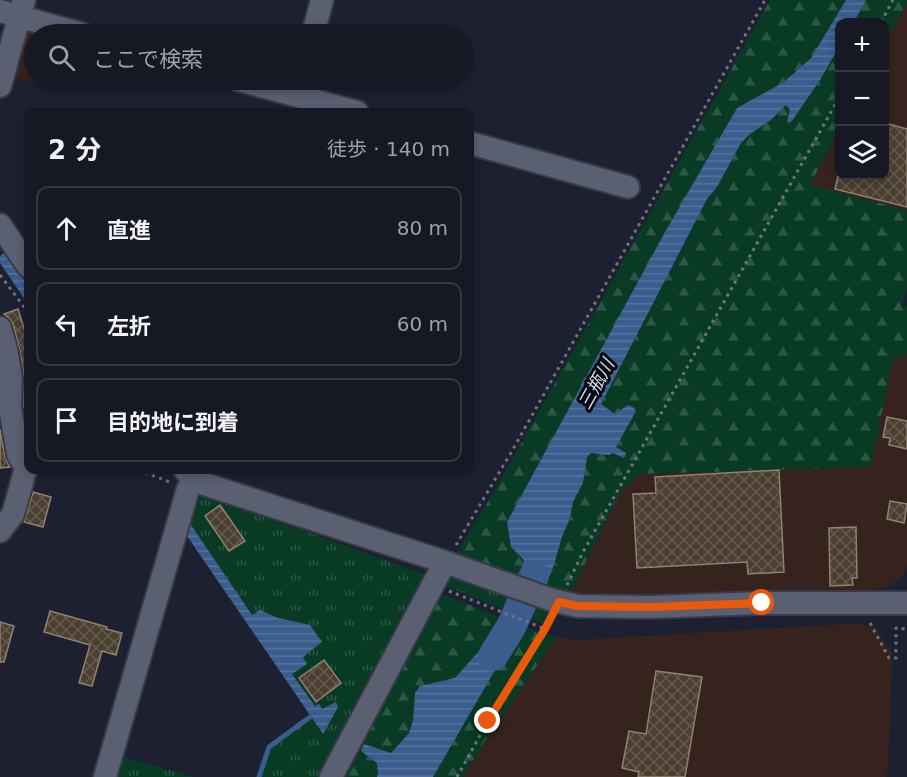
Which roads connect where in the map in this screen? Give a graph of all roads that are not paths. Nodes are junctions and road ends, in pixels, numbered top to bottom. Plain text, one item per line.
1 (322, 0) edge
2 (15, 9) edge
3 (55, 24) edge
4 (316, 24) edge
5 (0, 86) edge
6 (275, 90) edge
7 (296, 96) edge
8 (342, 108) edge
9 (474, 144) edge
10 (628, 187) dead end
11 (0, 225) edge
12 (24, 260) edge
13 (0, 328) edge
14 (24, 461) edge
15 (24, 474) edge
16 (191, 477) edge
17 (0, 531) edge
18 (445, 562) junction
19 (907, 603) edge
20 (105, 777) edge
21 (331, 777) edge

1 - 4 street
2 - 3 street
2 - 5 street
6 - 7 street
7 - 8 street
9 - 10 street
11 - 12 street
13 - 14 street
15 - 17 street
16 - 18 street
16 - 20 street
18 - 19 street
18 - 21 street

